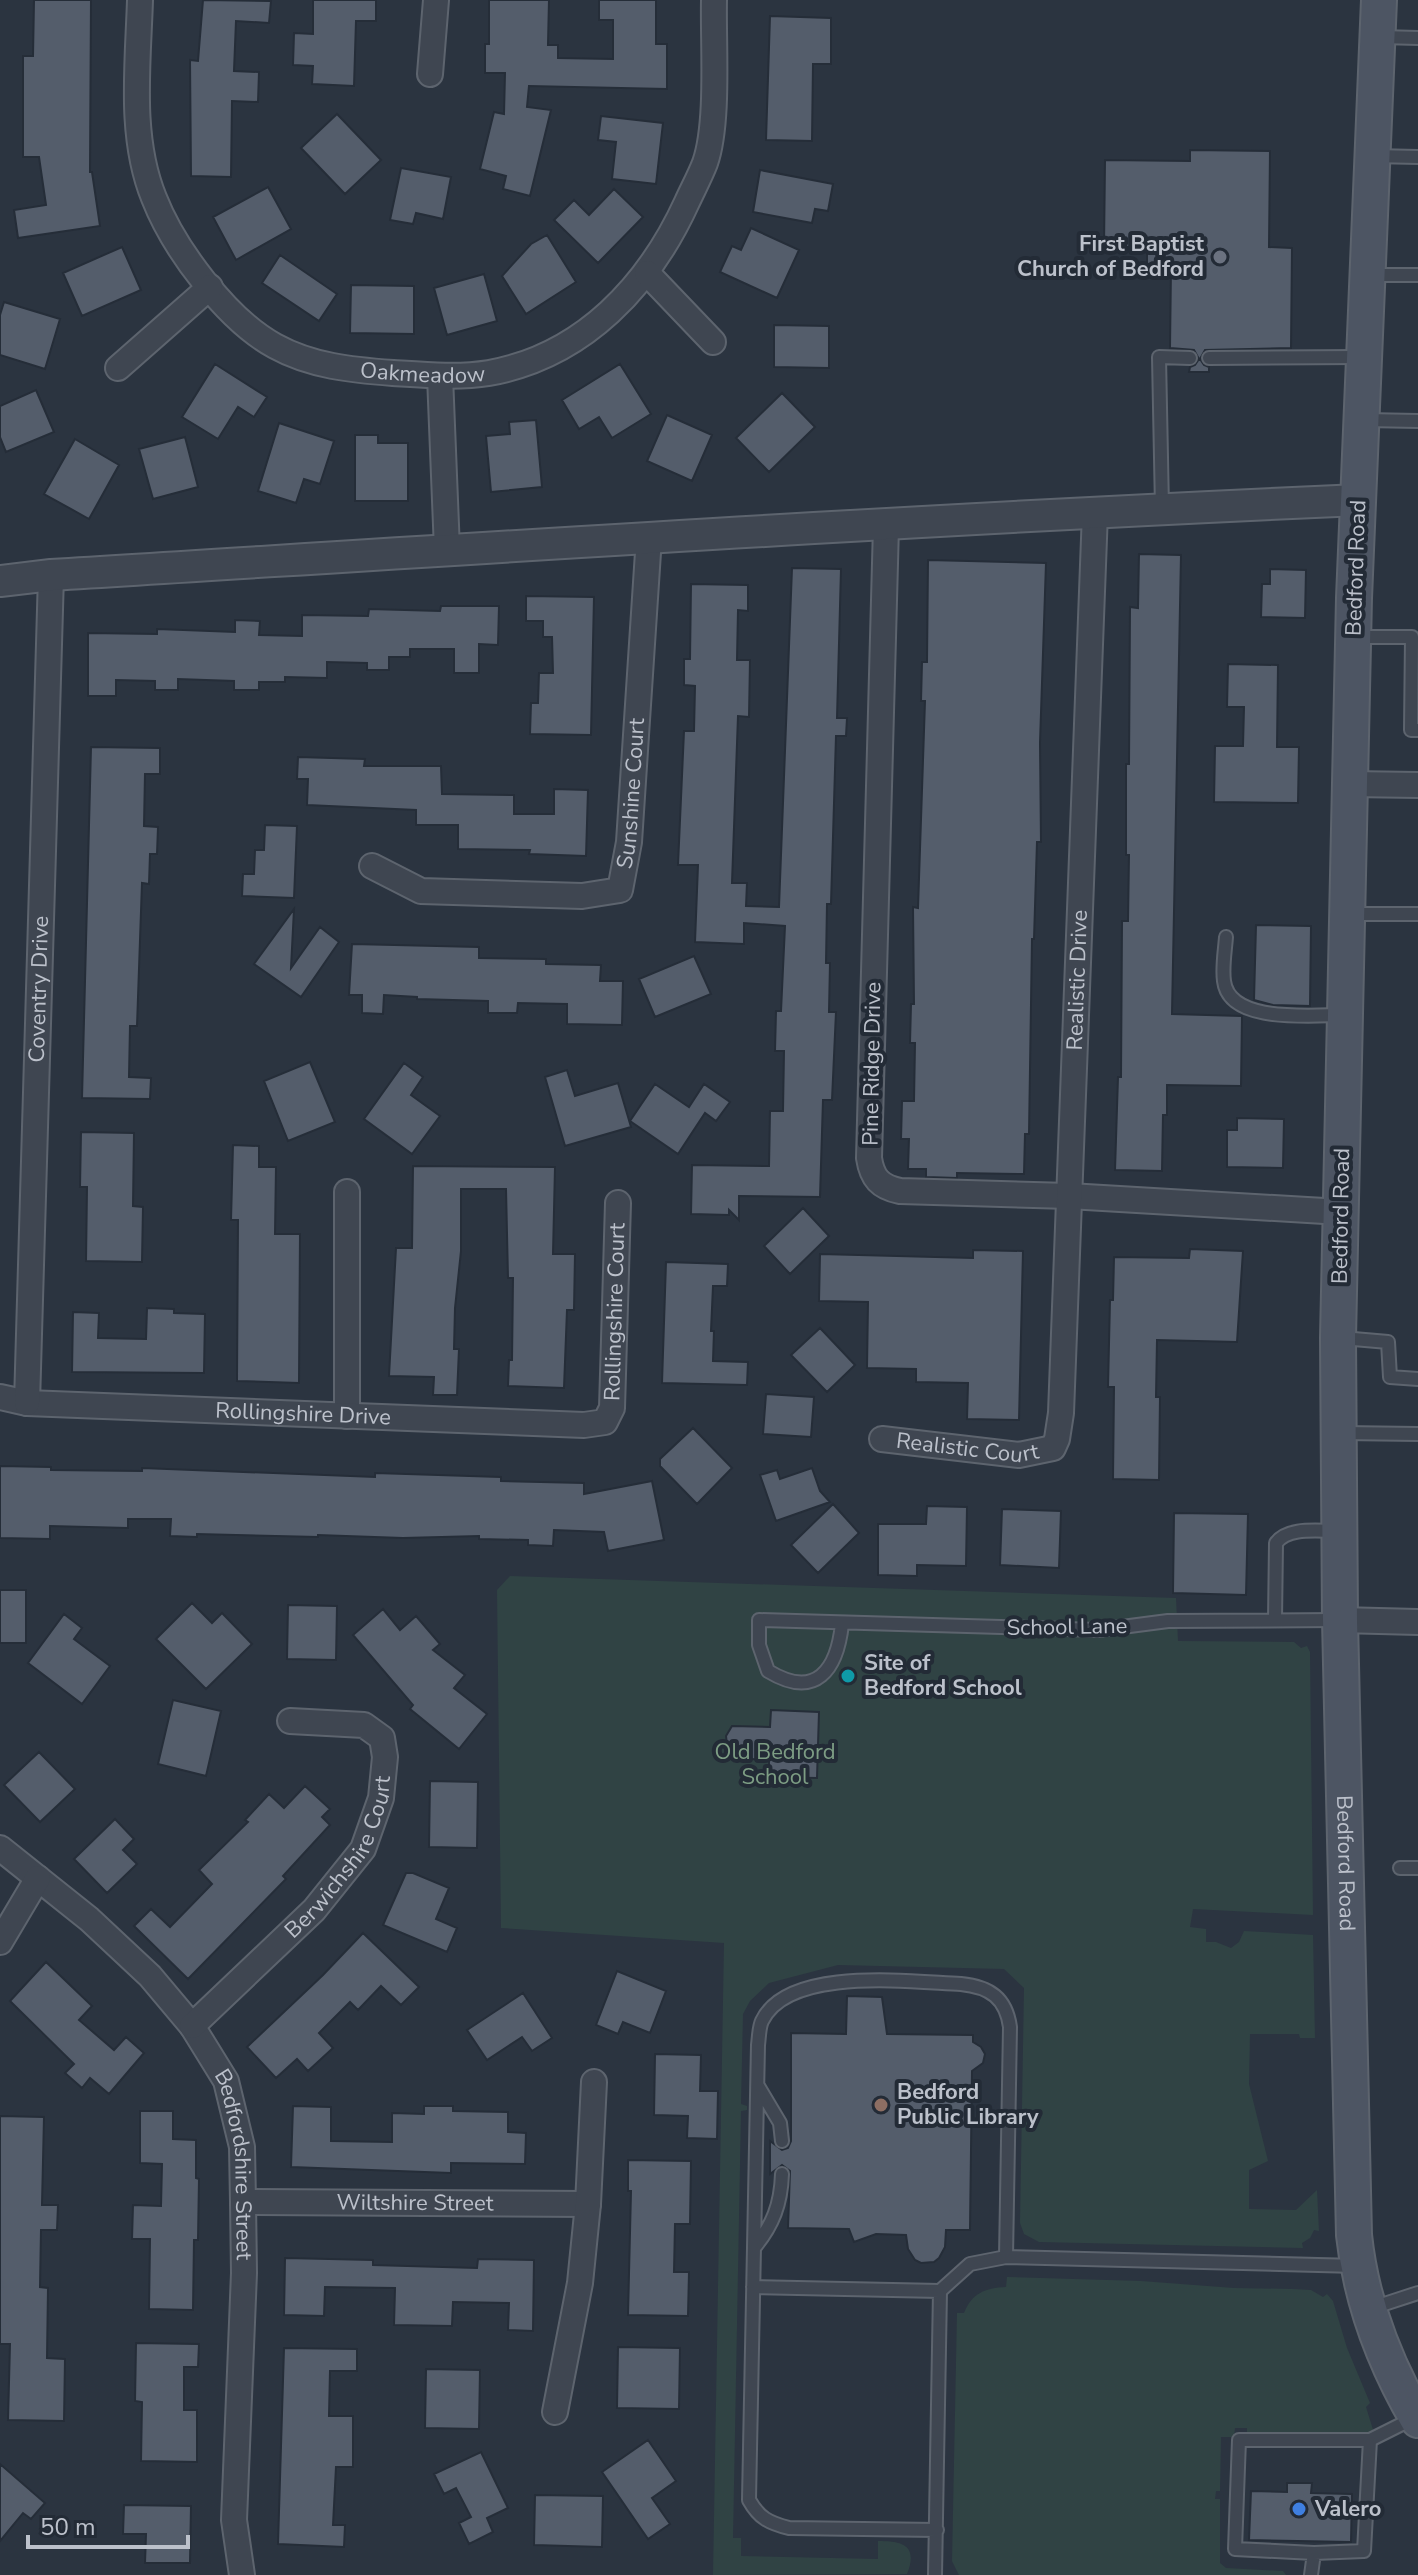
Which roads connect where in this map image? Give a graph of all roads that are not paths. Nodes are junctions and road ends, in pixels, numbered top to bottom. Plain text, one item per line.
1 (140, 0) edge
2 (436, 0) edge
3 (714, 0) edge
4 (1379, 0) edge
5 (1378, 37) junction
6 (1418, 38) edge
7 (430, 74) dead end
8 (1373, 156) junction
9 (1418, 157) edge
10 (647, 273) junction
11 (1369, 275) junction
12 (1418, 275) edge
13 (210, 287) junction
14 (713, 342) dead end
15 (1365, 357) junction
16 (1190, 358) dead end
17 (1209, 358) dead end
18 (118, 368) dead end
19 (440, 376) junction
20 (1362, 420) junction
21 (1418, 421) edge
22 (1359, 500) junction
23 (1162, 509) junction
24 (1095, 512) junction
25 (886, 526) junction
26 (649, 537) junction
27 (447, 550) junction
28 (51, 575) junction
29 (0, 581) edge
30 (1353, 637) junction
31 (1418, 730) edge
32 (1350, 784) junction
33 (1418, 785) edge
34 (372, 866) dead end
35 (1349, 914) junction
36 (1418, 914) edge
37 (1226, 937) dead end
38 (1346, 1015) junction
39 (347, 1192) dead end
40 (1069, 1196) junction
41 (618, 1203) dead end
42 (1341, 1212) junction
43 (1338, 1338) junction
44 (1418, 1379) edge
45 (0, 1397) edge
46 (27, 1403) junction
47 (347, 1416) junction
48 (605, 1422) joint
49 (1339, 1433) junction
50 (1418, 1434) edge
51 (882, 1439) dead end
52 (1053, 1448) joint
53 (1339, 1530) junction
54 (1275, 1620) junction
55 (1340, 1620) junction
56 (1418, 1622) edge
57 (842, 1624) junction
58 (290, 1721) dead end
59 (0, 1848) edge
60 (1400, 1868) dead end
61 (1418, 1868) edge
62 (38, 1878) junction
63 (0, 1942) edge
64 (192, 2026) junction
65 (594, 2082) dead end
66 (758, 2086) junction
67 (782, 2141) dead end
68 (782, 2174) dead end
69 (243, 2202) junction
70 (588, 2204) junction
71 (754, 2248) junction
72 (1006, 2257) junction
73 (1357, 2266) junction
74 (753, 2287) junction
75 (940, 2291) junction
76 (1418, 2293) edge
77 (1368, 2309) junction
78 (555, 2412) dead end
79 (1417, 2419) edge
80 (1370, 2440) junction
81 (937, 2530) junction
82 (1314, 2553) junction
83 (242, 2575) edge
84 (935, 2575) edge
85 (1311, 2575) edge

1 - 13 street, Oakmeadow
2 - 7 street
3 - 10 street, Oakmeadow
4 - 5 main road, Bedford Road
5 - 6 lane
5 - 8 main road, Bedford Road
8 - 9 lane
8 - 11 main road, Bedford Road
10 - 14 street
10 - 19 street, Oakmeadow
11 - 12 lane
11 - 15 main road, Bedford Road
13 - 18 street
13 - 19 street, Oakmeadow
15 - 17 lane
15 - 20 main road, Bedford Road
16 - 23 lane
19 - 27 street
20 - 21 lane
20 - 22 main road, Bedford Road
22 - 23 street
22 - 30 main road, Bedford Road
23 - 24 street
24 - 25 street
24 - 40 street, Realistic Drive
25 - 26 street
25 - 40 street, Pine Ridge Drive
26 - 27 street
26 - 34 street, Sunshine Court
27 - 28 street
28 - 29 street
28 - 46 street, Coventry Drive
30 - 31 lane
30 - 32 main road, Bedford Road
32 - 33 street
32 - 35 main road, Bedford Road
35 - 36 lane
35 - 38 main road, Bedford Road
37 - 38 lane
38 - 42 main road, Bedford Road
39 - 47 street
40 - 42 street, Pine Ridge Drive
40 - 52 street, Realistic Drive
41 - 48 street, Rollingshire Court
42 - 43 main road, Bedford Road
43 - 44 lane
43 - 49 main road, Bedford Road
45 - 46 street, Rollingshire Drive
46 - 47 street, Rollingshire Drive
47 - 48 street, Rollingshire Drive
49 - 50 lane
49 - 53 main road, Bedford Road
51 - 52 street, Realistic Court
53 - 54 lane
53 - 55 main road, Bedford Road
54 - 55 lane, School Lane
54 - 57 lane, School Lane
55 - 56 street
55 - 73 main road, Bedford Road
57 - 57 lane, School Lane
58 - 64 street, Berwichshire Court
59 - 62 street, Bedfordshire Street
60 - 61 lane
62 - 63 street
62 - 64 street, Bedfordshire Street
64 - 69 street, Bedfordshire Street
65 - 70 street
66 - 67 lane
66 - 71 lane
66 - 72 lane
68 - 71 lane
69 - 70 street, Wiltshire Street
69 - 83 street, Bedfordshire Street
70 - 78 street
71 - 74 lane
72 - 73 lane
72 - 75 lane
73 - 77 main road, Bedford Road
74 - 75 lane
74 - 81 lane
75 - 81 lane
76 - 77 lane
77 - 79 main road, Bedford Road
79 - 80 lane
80 - 82 lane
80 - 82 lane
81 - 84 lane
82 - 85 lane

